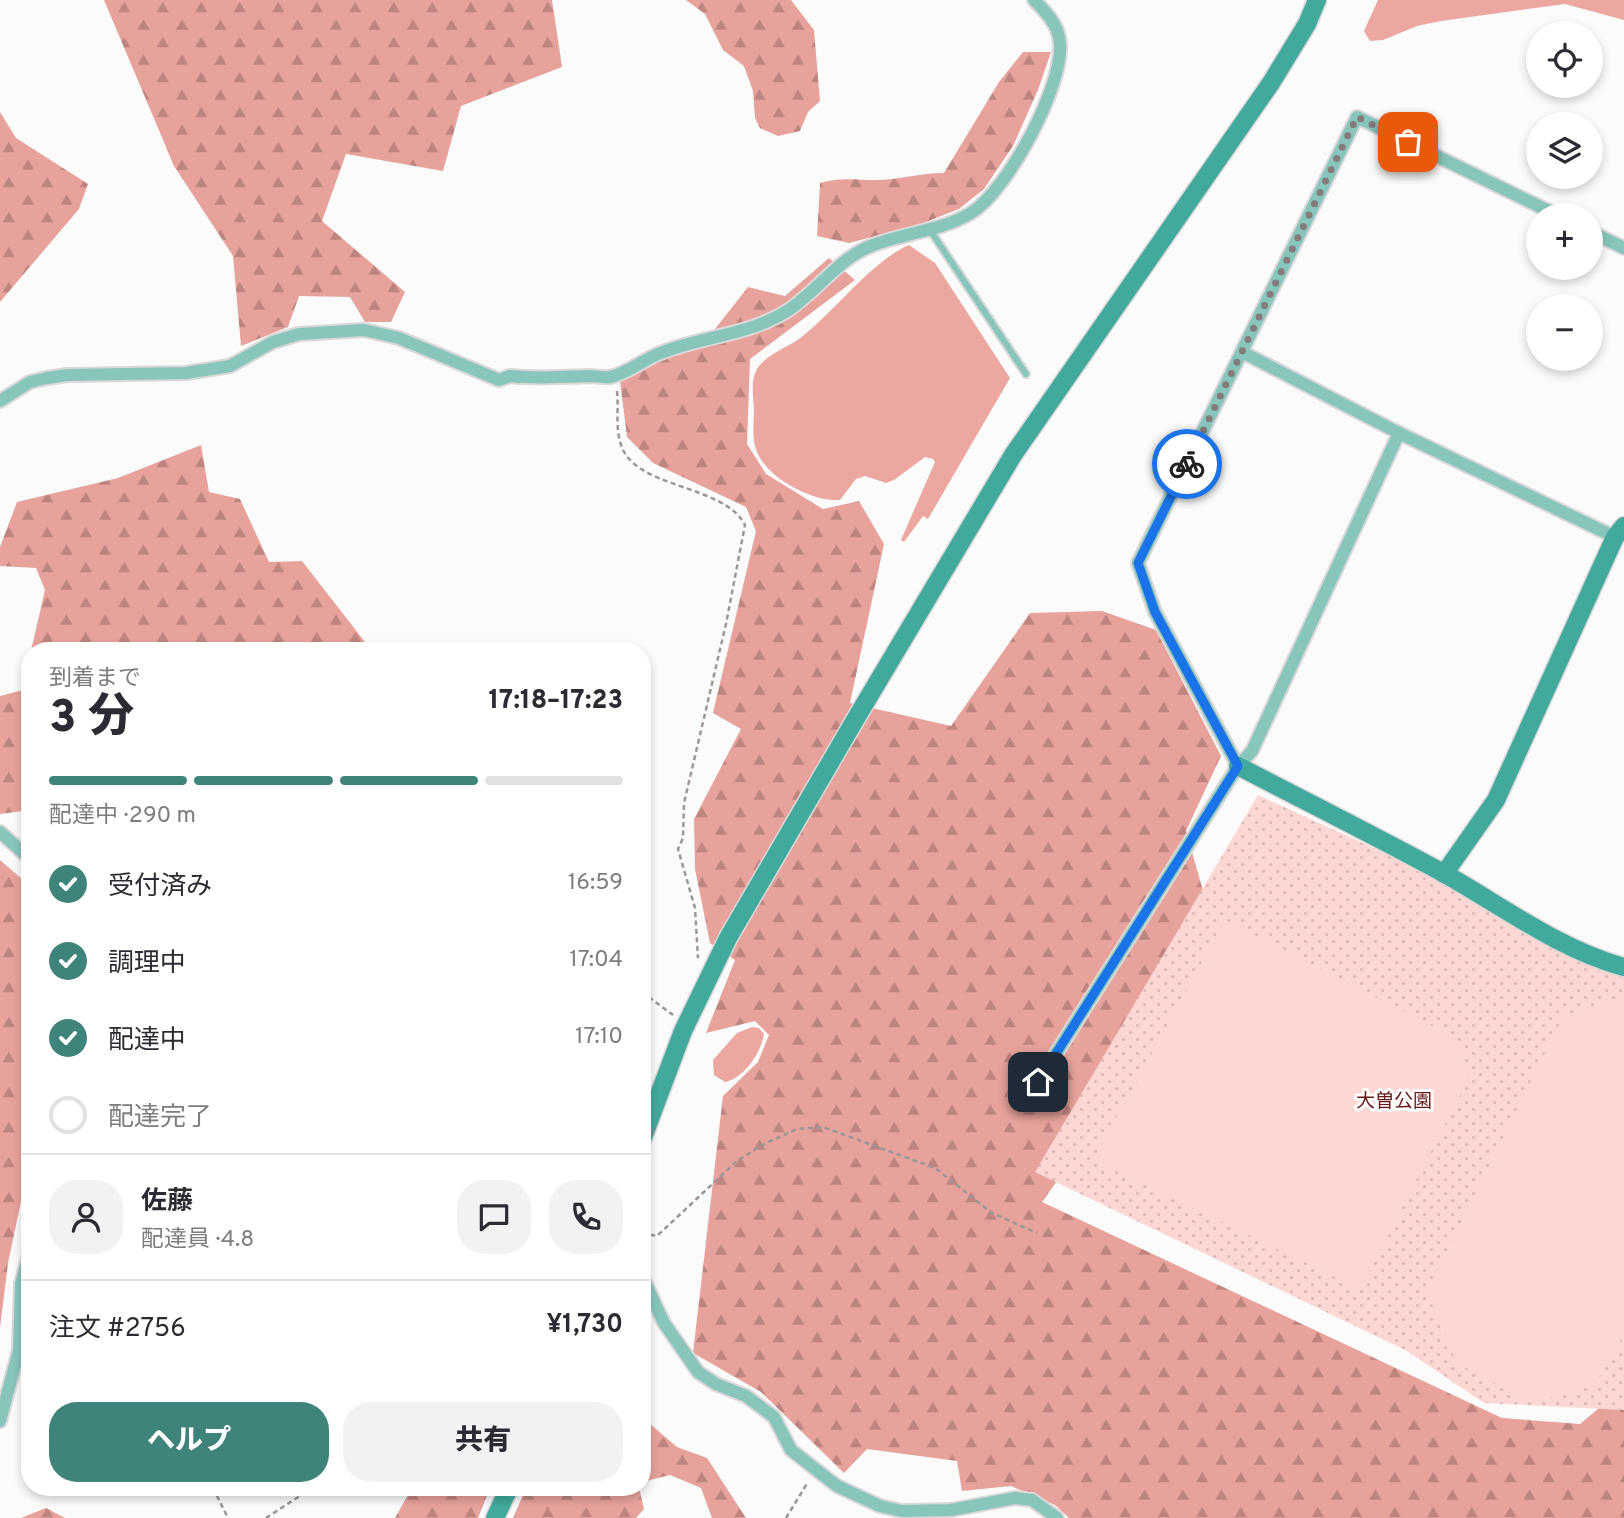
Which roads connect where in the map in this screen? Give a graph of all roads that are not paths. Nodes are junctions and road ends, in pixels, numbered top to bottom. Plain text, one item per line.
1 (1034, 0) edge
2 (1317, 0) edge
3 (1533, 203) edge
4 (929, 228) junction
5 (1603, 238) edge
6 (1624, 248) edge
7 (1242, 352) junction
8 (1026, 374) dead end
9 (0, 401) edge
10 (1399, 433) junction
11 (1620, 532) edge
12 (1238, 766) junction
13 (0, 832) edge
14 (21, 851) edge
15 (1444, 874) junction
16 (1624, 967) edge
17 (1038, 1082) dead end
18 (651, 1115) edge
19 (21, 1284) edge
20 (651, 1296) edge
21 (0, 1421) edge
22 (505, 1496) edge
23 (495, 1518) edge
24 (1057, 1518) edge

1 - 4 street
2 - 18 street
3 - 7 street
4 - 8 lane
4 - 9 street
5 - 6 street
7 - 10 street
7 - 12 street
10 - 11 street
10 - 12 street
11 - 15 street
12 - 15 street
12 - 17 street
13 - 14 street
15 - 16 street
19 - 21 street
20 - 24 street
22 - 23 street

